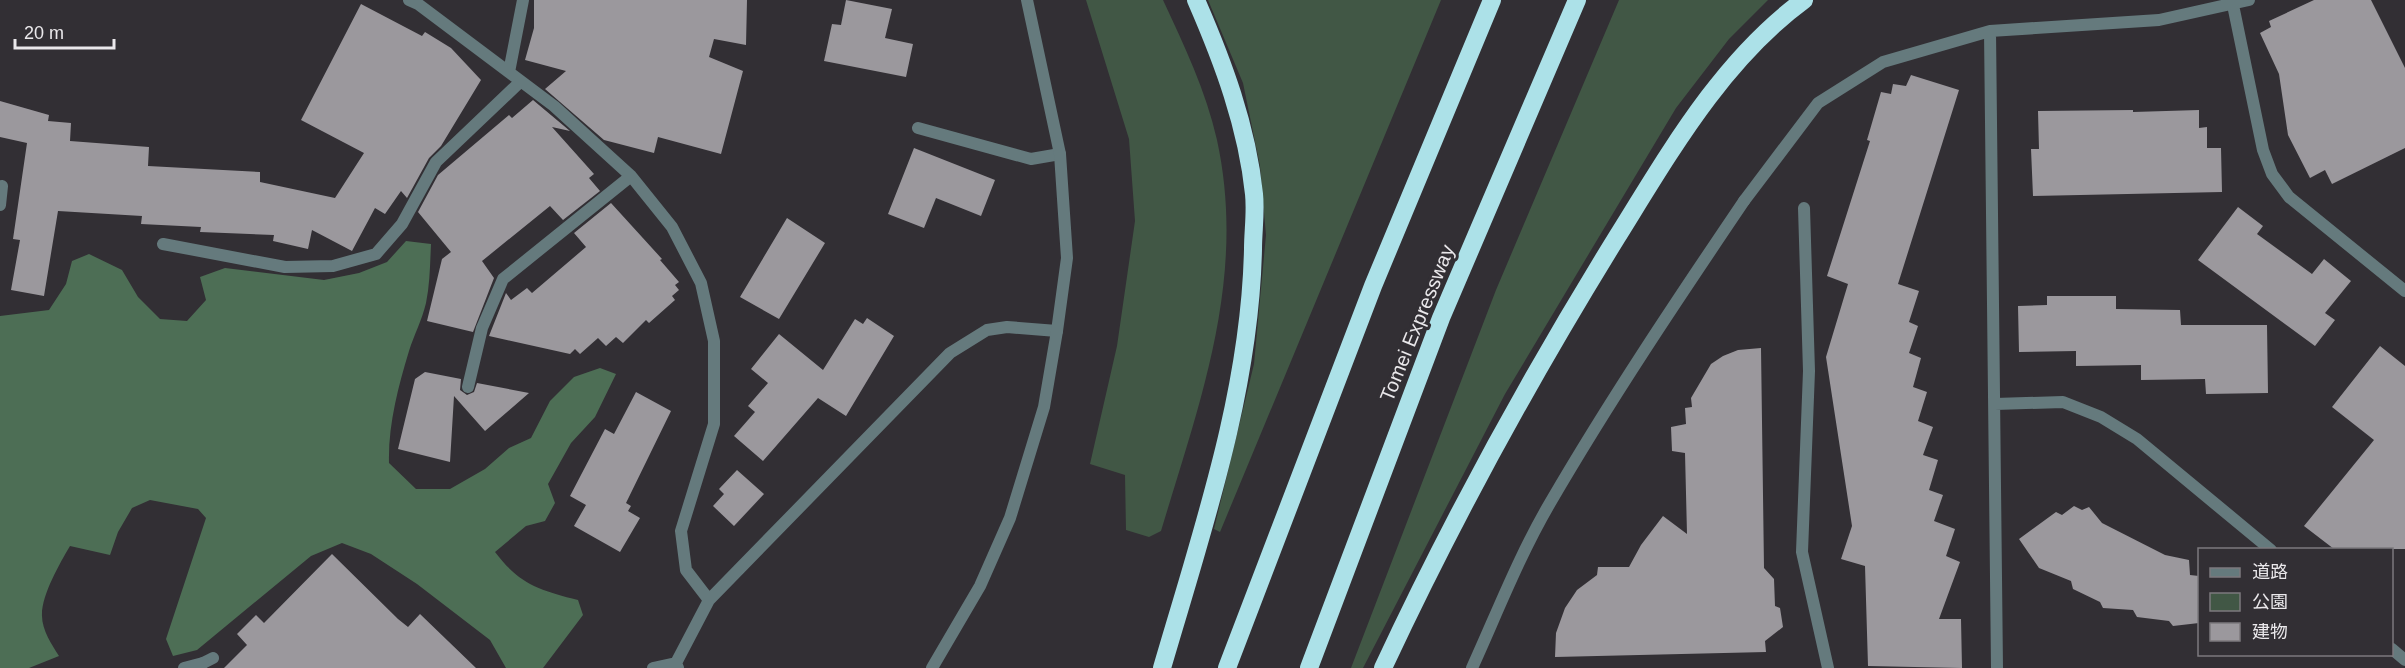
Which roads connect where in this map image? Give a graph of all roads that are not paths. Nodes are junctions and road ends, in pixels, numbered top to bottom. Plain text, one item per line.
1 (409, 0) edge
2 (523, 0) edge
3 (1027, 0) edge
4 (1196, 0) edge
5 (1492, 0) edge
6 (1577, 0) edge
7 (1804, 0) edge
8 (2249, 0) edge
9 (2233, 4) junction
10 (1990, 31) junction
11 (509, 72) junction
12 (519, 82) junction
13 (918, 128) dead end
14 (1060, 154) junction
15 (631, 176) junction
16 (2, 186) dead end
17 (0, 205) edge
18 (1804, 208) dead end
19 (163, 244) dead end
20 (2405, 291) edge
21 (1057, 331) junction
22 (468, 387) dead end
23 (1995, 404) junction
24 (2270, 548) edge
25 (709, 600) junction
26 (2393, 651) edge
27 (208, 660) dead end
28 (2405, 660) edge
29 (677, 666) edge
30 (184, 668) edge
31 (653, 668) edge
32 (932, 668) edge
33 (1162, 668) edge
34 (1227, 668) edge
35 (1309, 668) edge
36 (1383, 668) edge
37 (1473, 668) edge
38 (1828, 668) edge
39 (1996, 668) edge

1 - 11 street
2 - 11 street
3 - 14 street
4 - 33 highway
5 - 34 highway
6 - 35 highway, Tomei Expressway
7 - 36 highway
8 - 9 street
9 - 10 street
9 - 20 street
10 - 23 street
10 - 37 street
11 - 12 street
12 - 15 street
12 - 19 street
13 - 14 street
14 - 21 street
15 - 22 street
15 - 25 street
16 - 17 street
18 - 38 street
21 - 25 street
21 - 32 street
23 - 24 street
23 - 39 street
25 - 29 street
26 - 28 street
27 - 30 street
29 - 31 street

